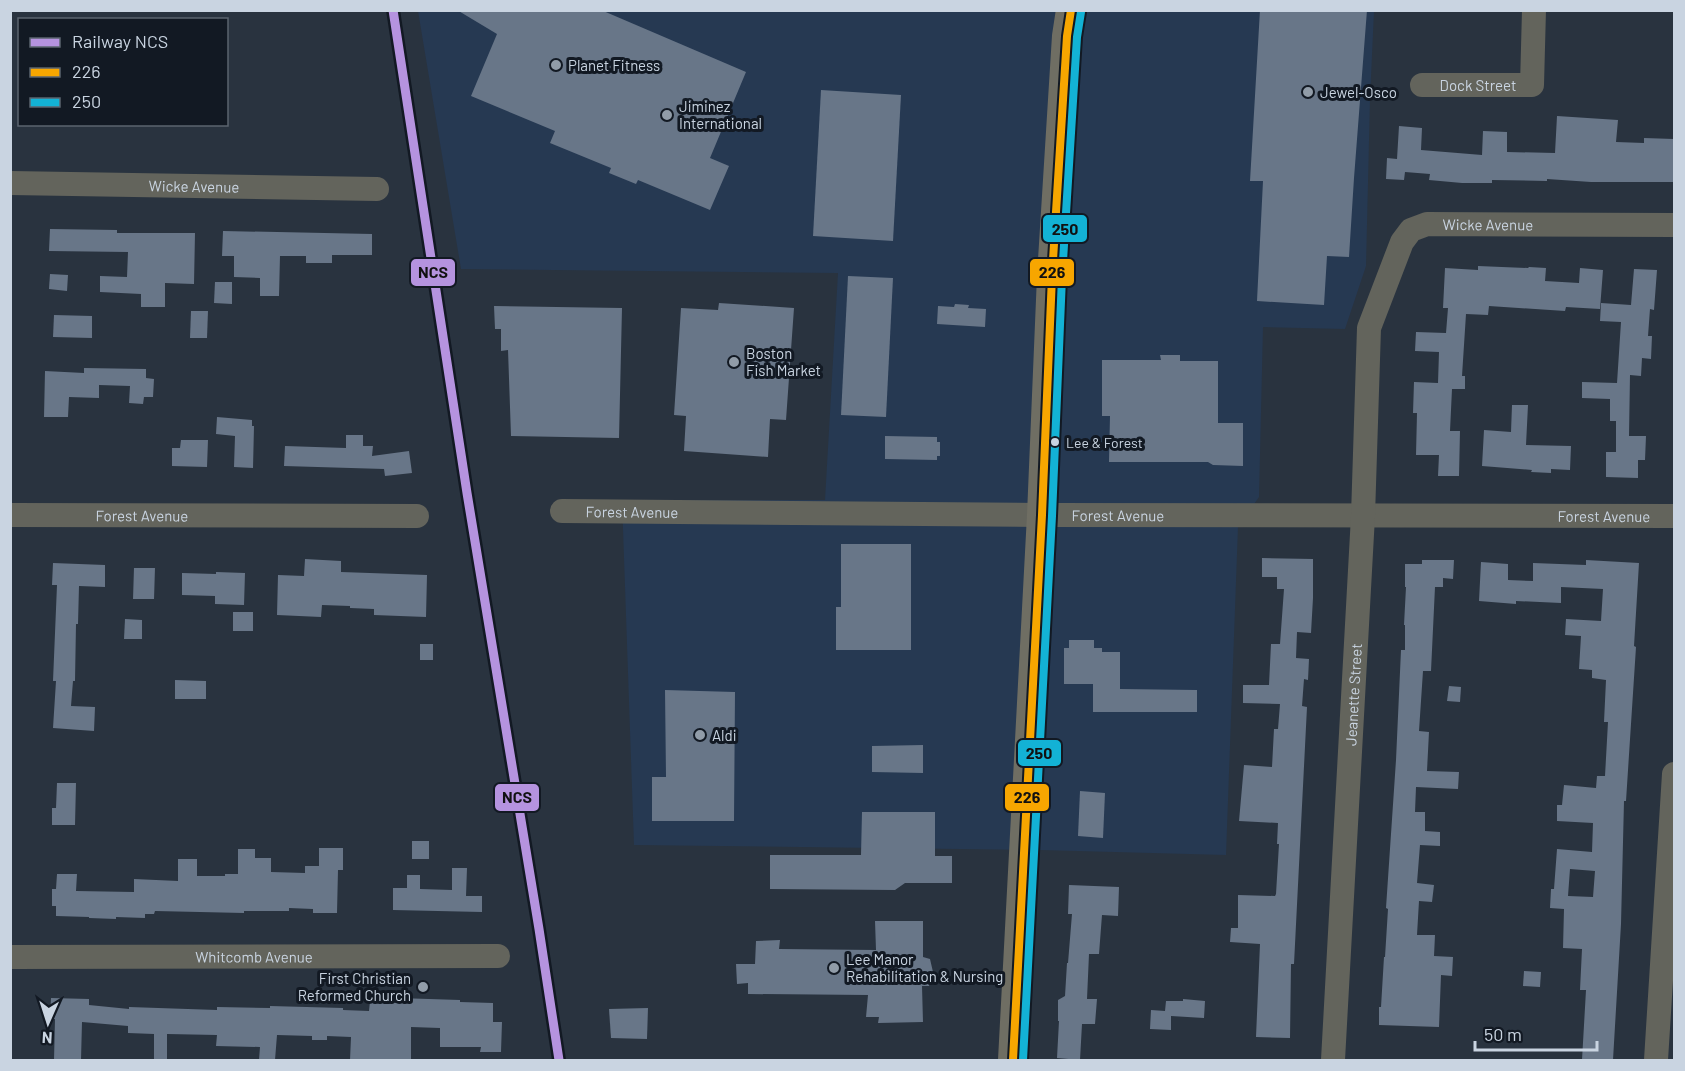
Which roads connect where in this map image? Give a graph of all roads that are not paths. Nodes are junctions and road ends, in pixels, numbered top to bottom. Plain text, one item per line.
1 (1534, 10) edge
2 (1068, 19) edge
3 (1422, 86) dead end
4 (10, 183) edge
5 (377, 189) dead end
6 (1674, 225) edge
7 (1369, 328) joint
8 (562, 511) dead end
9 (10, 515) edge
10 (1042, 515) junction
11 (417, 516) dead end
12 (1363, 516) junction
13 (1674, 516) edge
14 (1674, 774) edge
15 (1673, 851) edge
16 (498, 956) dead end
17 (10, 957) edge
18 (1013, 1060) edge
19 (1333, 1060) edge
20 (1656, 1060) edge

1 - 3 street, Dock Street
2 - 10 main road
4 - 5 street, Wicke Avenue
6 - 7 street, Wicke Avenue
7 - 12 street, Jeanette Street
8 - 10 street, Forest Avenue
9 - 11 street, Forest Avenue
10 - 12 street, Forest Avenue
10 - 18 main road
12 - 13 street, Forest Avenue
12 - 19 street, Jeanette Street
14 - 15 street
15 - 20 street
16 - 17 street, Whitcomb Avenue

